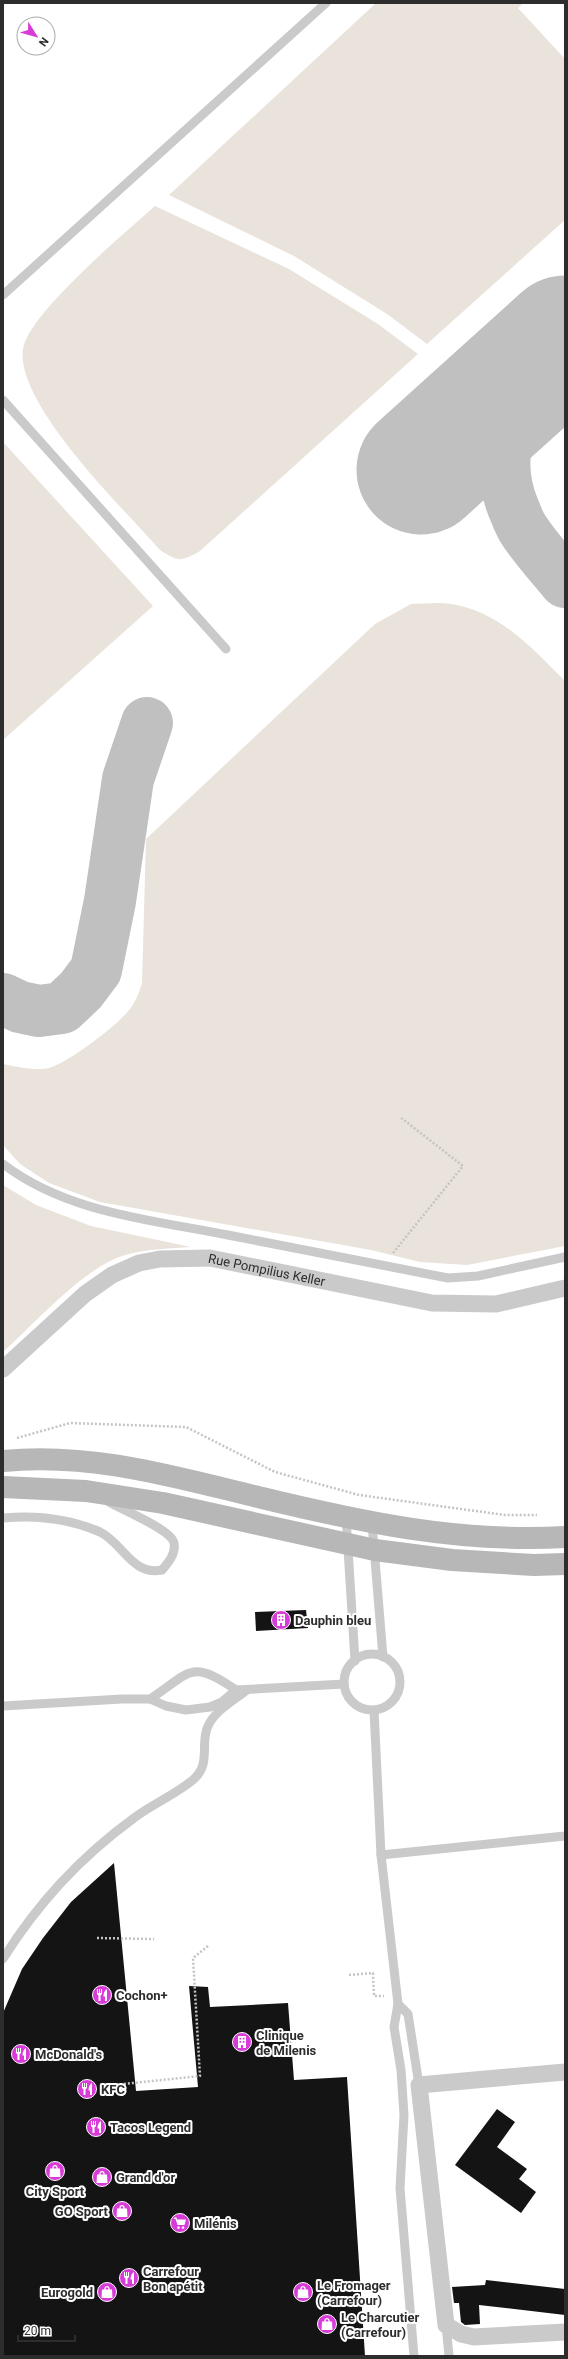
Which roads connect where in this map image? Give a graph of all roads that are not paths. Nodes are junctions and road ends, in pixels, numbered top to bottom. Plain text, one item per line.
1 (326, 3) edge
2 (3, 295) edge
3 (3, 400) edge
4 (226, 650) dead end
5 (3, 1164) edge
6 (565, 1257) edge
7 (565, 1288) edge
8 (3, 1369) edge
9 (3, 1461) edge
10 (3, 1487) edge
11 (86, 1491) junction
12 (346, 1517) junction
13 (3, 1518) edge
14 (372, 1522) junction
15 (565, 1537) edge
16 (348, 1546) junction
17 (375, 1550) junction
18 (565, 1564) edge
19 (383, 1657) junction
20 (355, 1661) junction
21 (344, 1684) junction
22 (236, 1690) junction
23 (248, 1690) junction
24 (150, 1699) junction
25 (3, 1706) edge
26 (374, 1710) junction
27 (565, 1836) edge
28 (382, 1855) junction
29 (3, 1959) edge
30 (397, 2000) junction
31 (565, 2072) edge
32 (419, 2085) junction
33 (446, 2325) junction
34 (565, 2332) edge
35 (414, 2356) edge
36 (450, 2356) edge

1 - 2 lane
3 - 4 lane
5 - 6 lane
7 - 8 street, Rue Pompilius Keller
9 - 12 main road
10 - 11 main road
11 - 13 lane
11 - 16 main road
12 - 14 main road
12 - 16 lane
14 - 15 main road
14 - 17 lane
16 - 17 main road
16 - 20 lane
17 - 18 main road
17 - 19 lane
19 - 20 lane
19 - 26 lane
20 - 21 lane
21 - 23 lane
21 - 26 lane
22 - 23 lane
22 - 24 lane
22 - 24 lane
23 - 29 lane
24 - 25 lane
26 - 28 lane
27 - 28 lane
28 - 30 lane
30 - 32 lane
30 - 35 lane
31 - 32 street
32 - 33 street
33 - 34 street
33 - 36 lane

